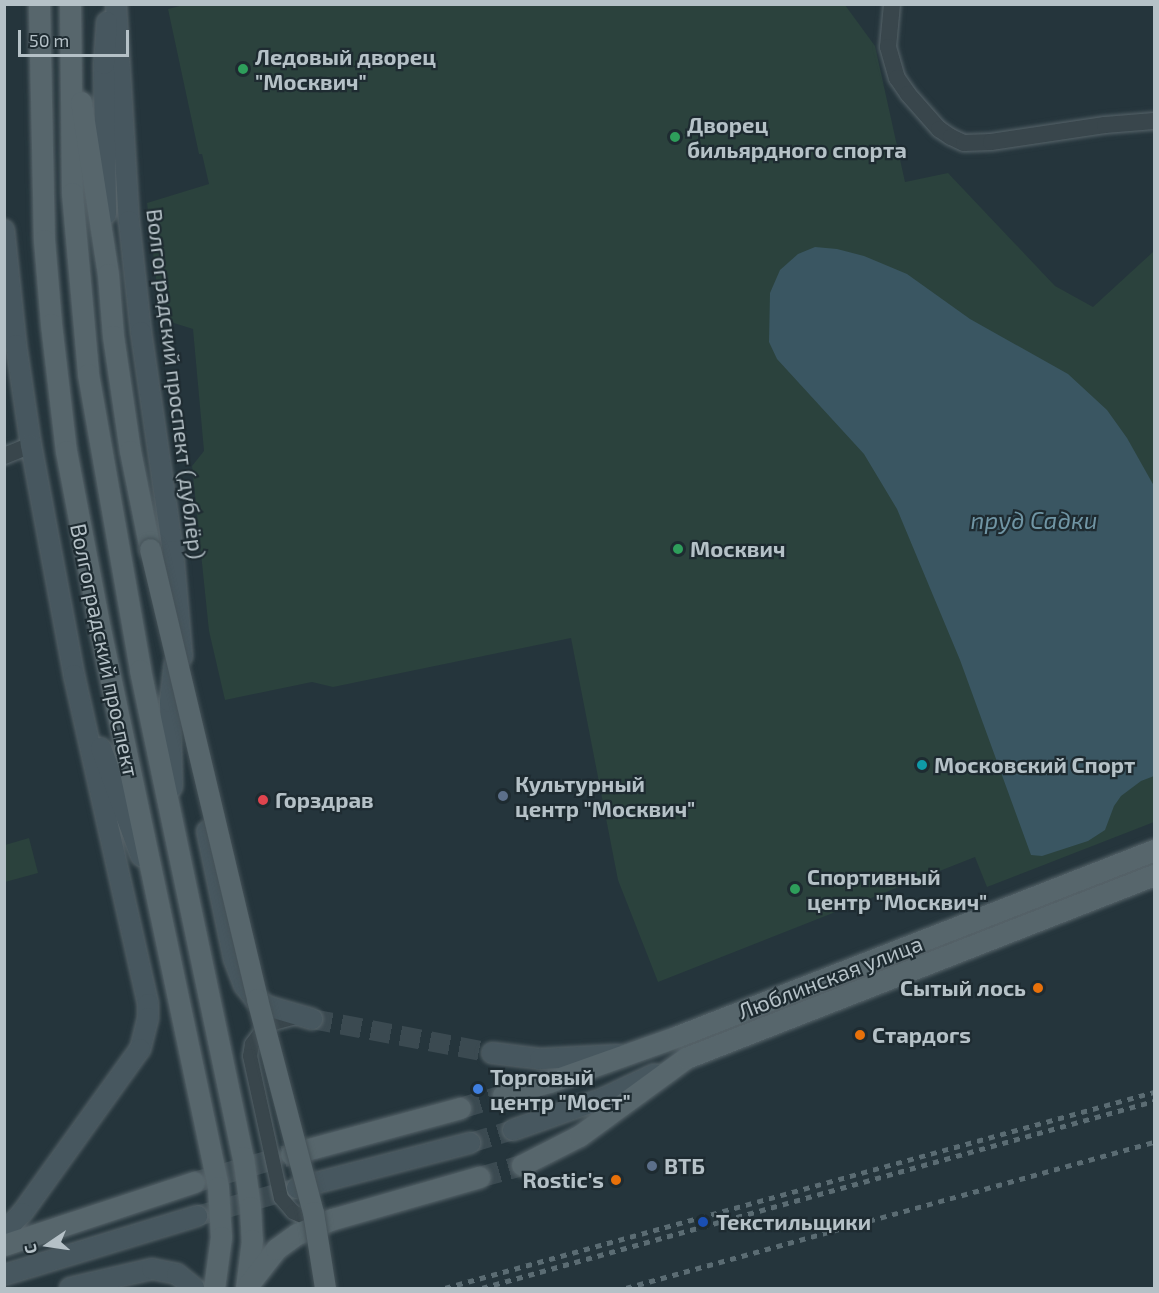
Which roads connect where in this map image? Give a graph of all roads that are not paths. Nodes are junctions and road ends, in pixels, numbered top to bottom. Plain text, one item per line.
1 (39, 4) edge
2 (69, 4) edge
3 (108, 4) edge
4 (116, 4) edge
5 (892, 4) edge
6 (70, 29) junction
7 (1155, 121) edge
8 (4, 230) edge
9 (108, 274) junction
10 (10, 347) edge
11 (31, 445) junction
12 (4, 456) edge
13 (180, 627) junction
14 (74, 675) junction
15 (176, 849) junction
16 (1155, 850) edge
17 (1155, 875) edge
18 (155, 894) junction
19 (305, 1018) joint
20 (492, 1053) tunnel mouth
21 (629, 1054) junction
22 (674, 1065) junction
23 (503, 1095) tunnel mouth
24 (460, 1108) tunnel mouth
25 (513, 1130) tunnel mouth
26 (470, 1143) tunnel mouth
27 (291, 1154) tunnel mouth
28 (522, 1165) tunnel mouth
29 (479, 1177) tunnel mouth
30 (194, 1182) tunnel mouth
31 (297, 1188) tunnel mouth
32 (197, 1216) tunnel mouth
33 (333, 1219) junction
34 (4, 1232) edge
35 (4, 1245) edge
36 (4, 1275) edge
37 (70, 1288) edge
38 (194, 1288) edge
39 (214, 1288) edge
40 (246, 1288) edge
41 (325, 1288) edge

1 - 18 main road, Волгоградский проспект
2 - 6 main road, Волгоградский проспект
3 - 9 main road
4 - 13 main road, Волгоградский проспект (дублёр)
5 - 7 street
6 - 9 main road
6 - 15 main road, Волгоградский проспект
8 - 10 main road
9 - 41 main road, bridge
10 - 11 main road
11 - 12 street
11 - 14 main road
13 - 15 main road, Волгоградский проспект (дублёр)
13 - 19 main road, Волгоградский проспект (дублёр)
14 - 18 main road
14 - 34 main road
15 - 40 main road, Волгоградский проспект
16 - 21 main road, Люблинская улица
17 - 22 main road, Люблинская улица
18 - 39 main road, Волгоградский проспект
19 - 33 street
20 - 21 main road
21 - 23 main road, Люблинская улица
22 - 25 main road, Люблинская улица
22 - 28 main road
24 - 27 main road
26 - 31 main road
29 - 33 main road
30 - 35 main road
32 - 36 main road
33 - 40 main road
37 - 38 main road

